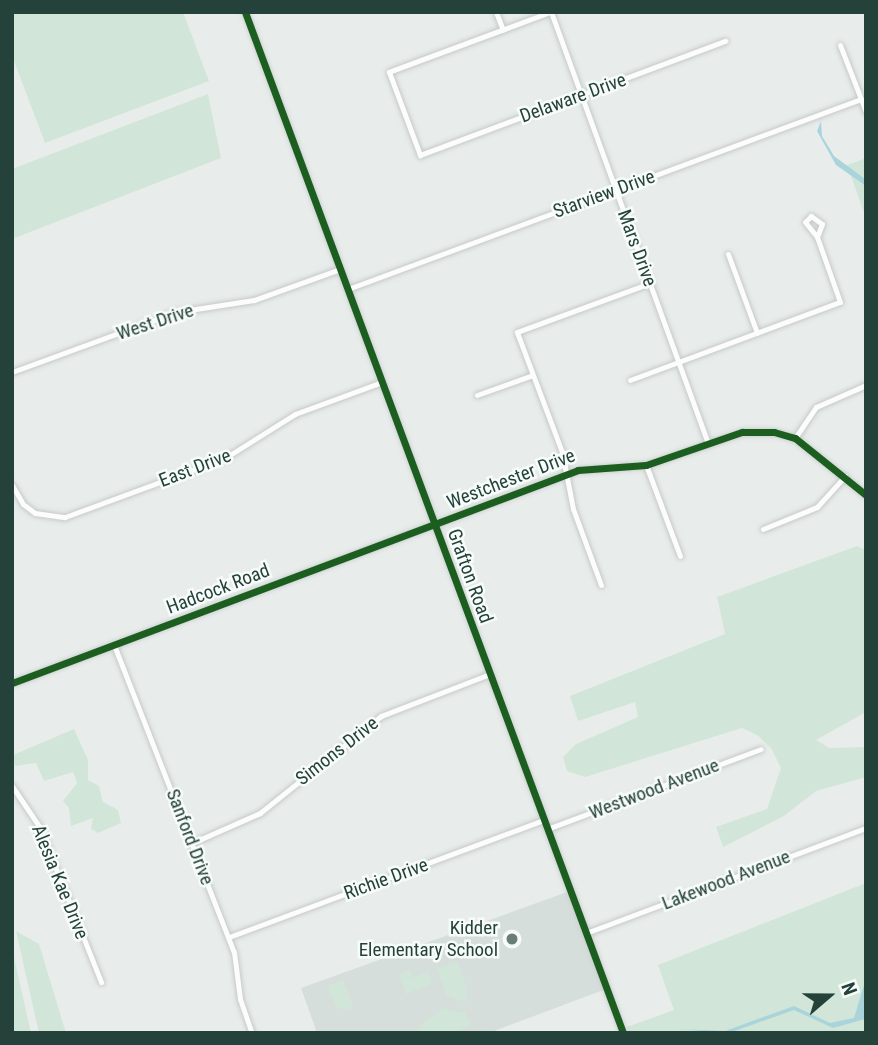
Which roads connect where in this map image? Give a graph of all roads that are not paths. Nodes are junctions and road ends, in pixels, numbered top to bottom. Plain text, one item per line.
1 (245, 12) edge
2 (496, 12) edge
3 (550, 12) edge
4 (503, 30) junction
5 (725, 41) dead end
6 (840, 45) dead end
7 (581, 95) junction
8 (861, 99) junction
9 (866, 112) edge
10 (616, 190) junction
11 (817, 237) dead end
12 (729, 254) dead end
13 (340, 270) junction
14 (650, 283) junction
15 (348, 289) junction
16 (757, 333) junction
17 (679, 362) junction
18 (12, 372) edge
19 (533, 375) junction
20 (630, 380) dead end
21 (382, 382) junction
22 (866, 385) edge
23 (477, 395) dead end
24 (795, 438) junction
25 (708, 444) junction
26 (646, 465) junction
27 (566, 475) junction
28 (845, 477) junction
29 (12, 485) edge
30 (866, 495) edge
31 (434, 525) junction
32 (763, 529) dead end
33 (680, 556) dead end
34 (601, 585) dead end
35 (114, 645) junction
36 (490, 674) junction
37 (12, 683) edge
38 (761, 749) dead end
39 (12, 786) edge
40 (544, 820) junction
41 (866, 828) edge
42 (547, 829) junction
43 (192, 843) junction
44 (586, 933) junction
45 (229, 937) junction
46 (101, 982) dead end
47 (252, 1033) edge
48 (622, 1033) edge

1 - 13 street, Grafton Road
2 - 4 street
3 - 4 street
3 - 7 street, Mars Drive
4 - 7 street, Delaware Drive
5 - 7 street, Delaware Drive
6 - 8 street
7 - 10 street, Mars Drive
8 - 9 street
8 - 10 street, Starview Drive
10 - 14 street, Mars Drive
10 - 15 street, Starview Drive
11 - 16 street
12 - 16 street
13 - 15 street, Grafton Road
13 - 18 street, West Drive
14 - 17 street, Mars Drive
14 - 19 street
15 - 21 street, Grafton Road
16 - 17 street
17 - 20 street
17 - 25 street, Mars Drive
19 - 23 street
19 - 27 street
21 - 29 street, East Drive
21 - 31 street, Grafton Road
22 - 24 street
24 - 25 street, Westchester Drive
24 - 28 street, Westchester Drive
25 - 26 street, Westchester Drive
26 - 27 street, Westchester Drive
26 - 33 street
27 - 31 street, Westchester Drive
27 - 34 street
28 - 30 street, Westchester Drive
28 - 32 street
31 - 35 street, Hadcock Road
31 - 36 street, Grafton Road
35 - 37 street, Hadcock Road
35 - 43 street, Sanford Drive
36 - 40 street, Grafton Road
36 - 43 street, Simons Drive
38 - 42 street, Westwood Avenue
39 - 46 street, Alesia Kae Drive
40 - 42 street, Grafton Road
40 - 45 street, Richie Drive
41 - 44 street, Lakewood Avenue
42 - 44 street, Grafton Road
43 - 45 street, Sanford Drive
44 - 48 street, Grafton Road
45 - 47 street, Sanford Drive

